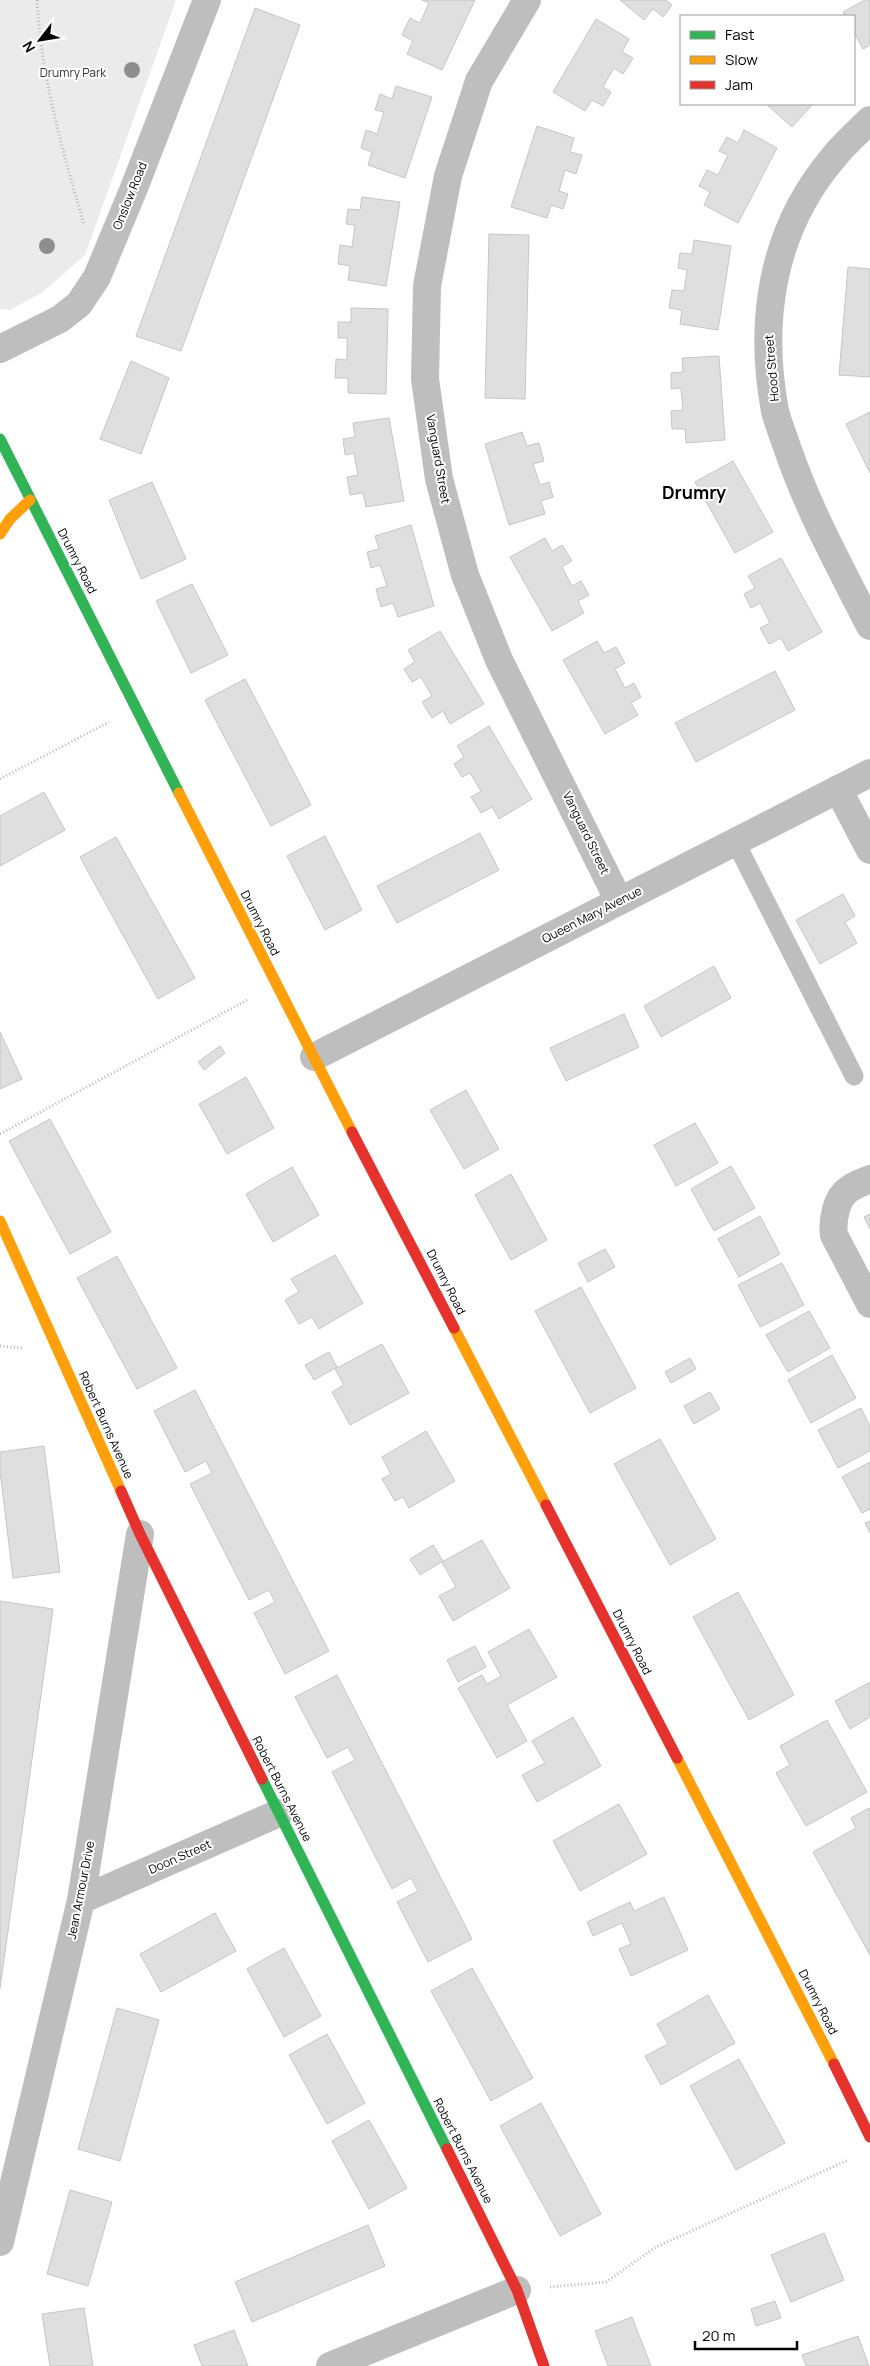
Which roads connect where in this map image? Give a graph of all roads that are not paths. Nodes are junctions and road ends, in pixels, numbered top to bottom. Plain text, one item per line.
1 (207, 0) edge
2 (527, 0) edge
3 (870, 120) edge
4 (0, 349) edge
5 (0, 439) edge
6 (30, 500) junction
7 (0, 534) edge
8 (870, 626) edge
9 (870, 773) edge
10 (838, 789) junction
11 (735, 841) junction
12 (870, 850) edge
13 (619, 900) junction
14 (314, 1057) junction
15 (854, 1076) dead end
16 (870, 1179) edge
17 (0, 1221) edge
18 (870, 1304) edge
19 (140, 1534) junction
20 (279, 1813) junction
21 (81, 1900) junction
22 (870, 2137) edge
23 (0, 2242) edge
24 (517, 2290) junction
25 (330, 2366) edge
26 (544, 2366) edge

1 - 4 street, Onslow Road
2 - 13 street, Vanguard Street
3 - 8 street, Hood Street
5 - 6 main road, Drumry Road
6 - 7 main road
6 - 14 main road, Drumry Road
9 - 10 street, Queen Mary Avenue
10 - 11 street, Queen Mary Avenue
10 - 12 street
11 - 13 street, Queen Mary Avenue
11 - 15 lane
13 - 14 street, Queen Mary Avenue
14 - 22 main road, Drumry Road
16 - 18 street
17 - 19 main road, Robert Burns Avenue
19 - 20 main road, Robert Burns Avenue
19 - 21 street, Jean Armour Drive
20 - 21 street, Doon Street
20 - 24 main road, Robert Burns Avenue
21 - 23 street, Jean Armour Drive
24 - 25 street
24 - 26 main road, Robert Burns Avenue

